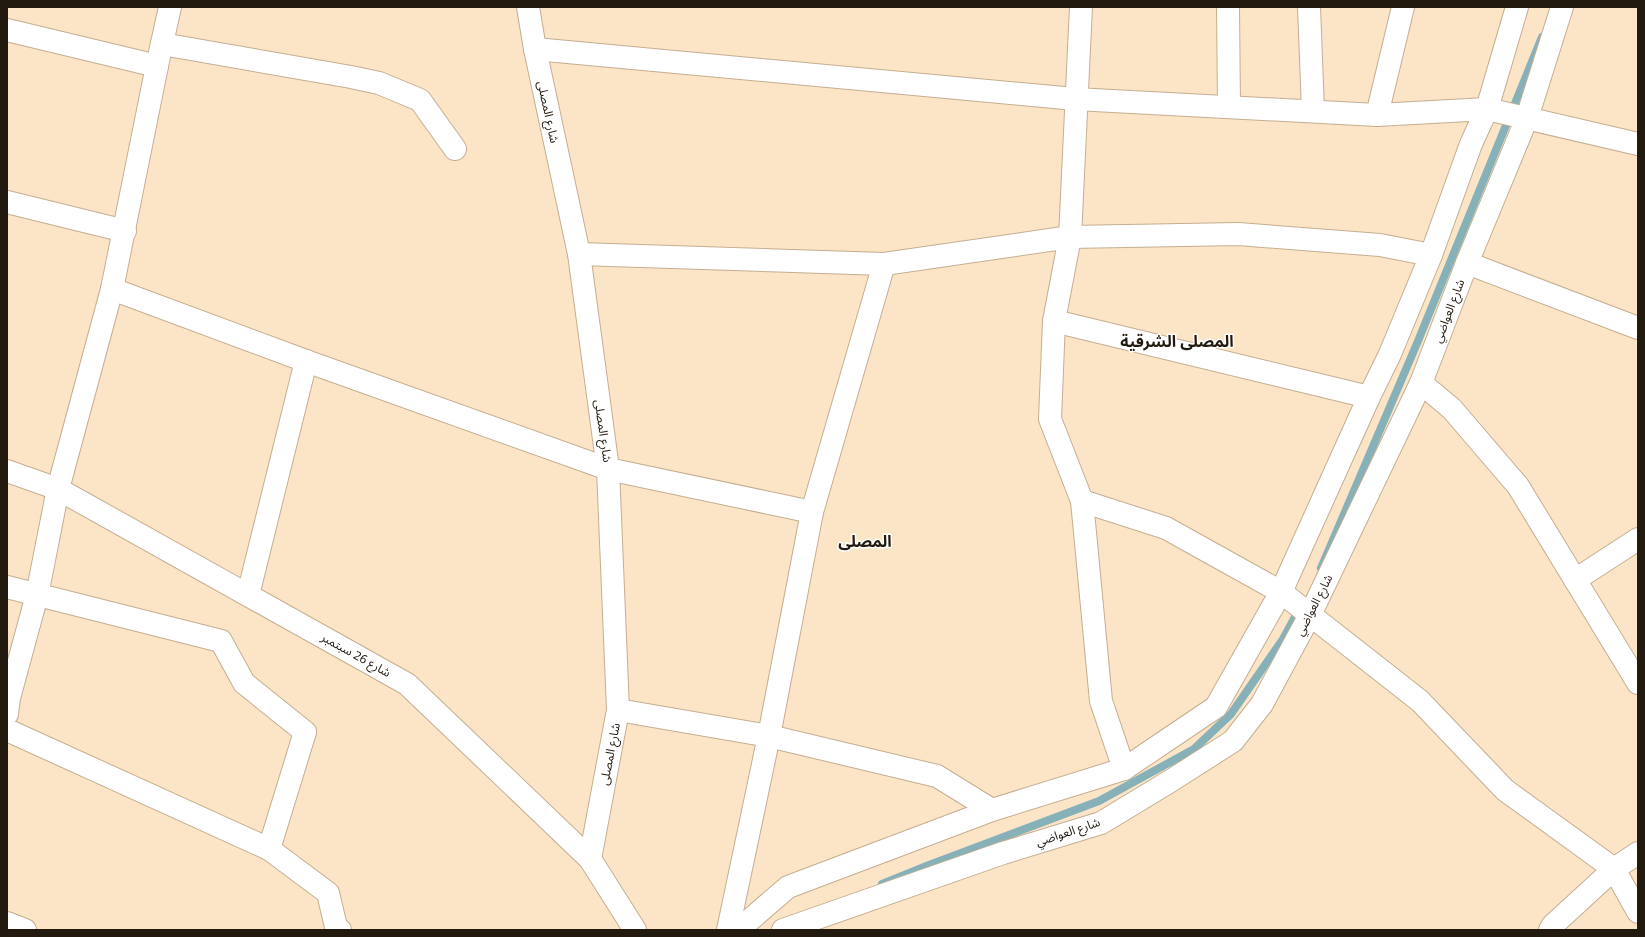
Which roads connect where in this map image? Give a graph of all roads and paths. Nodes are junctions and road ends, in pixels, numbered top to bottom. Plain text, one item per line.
1 (170, 7) edge
2 (528, 7) edge
3 (1081, 7) edge
4 (1228, 7) edge
5 (1309, 7) edge
6 (1403, 7) edge
7 (1517, 7) edge
8 (1562, 7) edge
9 (7, 30) edge
10 (162, 44) junction
11 (535, 49) junction
12 (157, 66) junction
13 (1075, 99) junction
14 (1229, 107) junction
15 (1487, 109) junction
16 (1313, 111) junction
17 (1377, 115) junction
18 (1527, 118) junction
19 (1638, 144) edge
20 (455, 148) dead end
21 (7, 202) edge
22 (125, 230) junction
23 (1070, 237) junction
24 (579, 254) junction
25 (1431, 255) junction
26 (1467, 263) junction
27 (884, 264) junction
28 (112, 289) junction
29 (1054, 321) junction
30 (1638, 328) edge
31 (306, 361) junction
32 (1421, 383) junction
33 (1369, 397) junction
34 (608, 469) junction
35 (7, 470) edge
36 (58, 489) junction
37 (1082, 501) junction
38 (812, 512) junction
39 (1638, 539) edge
40 (1575, 580) junction
41 (7, 587) edge
42 (1282, 592) junction
43 (38, 595) junction
44 (248, 595) junction
45 (1310, 615) junction
46 (1638, 683) edge
47 (8, 703) edge
48 (618, 710) junction
49 (7, 730) edge
50 (769, 736) junction
51 (1124, 769) junction
52 (992, 810) junction
53 (269, 849) junction
54 (1638, 852) edge
55 (590, 859) junction
56 (1614, 869) junction
57 (1638, 912) edge
58 (7, 923) edge
59 (336, 929) edge
60 (25, 930) edge
61 (635, 930) edge
62 (728, 930) edge
63 (738, 930) edge
64 (784, 930) edge
65 (1550, 930) edge

1 - 10 street
2 - 11 street, شارع المصلى
3 - 13 street
4 - 14 street
5 - 16 street
6 - 17 street
7 - 15 street
8 - 18 street, شارع العواضي
9 - 12 street
10 - 12 street
10 - 20 street
11 - 13 street
11 - 24 street, شارع المصلى
12 - 22 street
13 - 14 street
13 - 23 street
14 - 16 street
15 - 17 street
15 - 18 street
15 - 25 street
16 - 17 street
18 - 19 street
18 - 26 street, شارع العواضي
21 - 22 street
22 - 28 street
23 - 25 street
23 - 27 street
23 - 29 street
24 - 27 street
24 - 34 street, شارع المصلى
25 - 33 street
26 - 30 street
26 - 32 street, شارع العواضي
27 - 38 street
28 - 31 street
28 - 36 street
29 - 33 street
29 - 37 street
31 - 34 street
31 - 44 street
32 - 40 street
32 - 45 street, شارع العواضي
33 - 42 street
34 - 38 street
34 - 48 street, شارع المصلى
35 - 36 street, شارع 26 سبتمبر
36 - 43 street
36 - 44 street, شارع 26 سبتمبر
37 - 42 street
37 - 51 street
38 - 50 street
39 - 40 street
40 - 46 street
41 - 43 street
42 - 45 street
42 - 51 street
43 - 47 street
43 - 53 street
44 - 55 street, شارع 26 سبتمبر
45 - 56 street
45 - 64 street, شارع العواضي
48 - 50 street
48 - 55 street, شارع المصلى
49 - 53 street
50 - 52 street
50 - 62 street
51 - 52 street
52 - 63 street
53 - 59 street
54 - 56 street
55 - 61 street, شارع 26 سبتمبر
56 - 57 street
56 - 65 street
58 - 60 street

